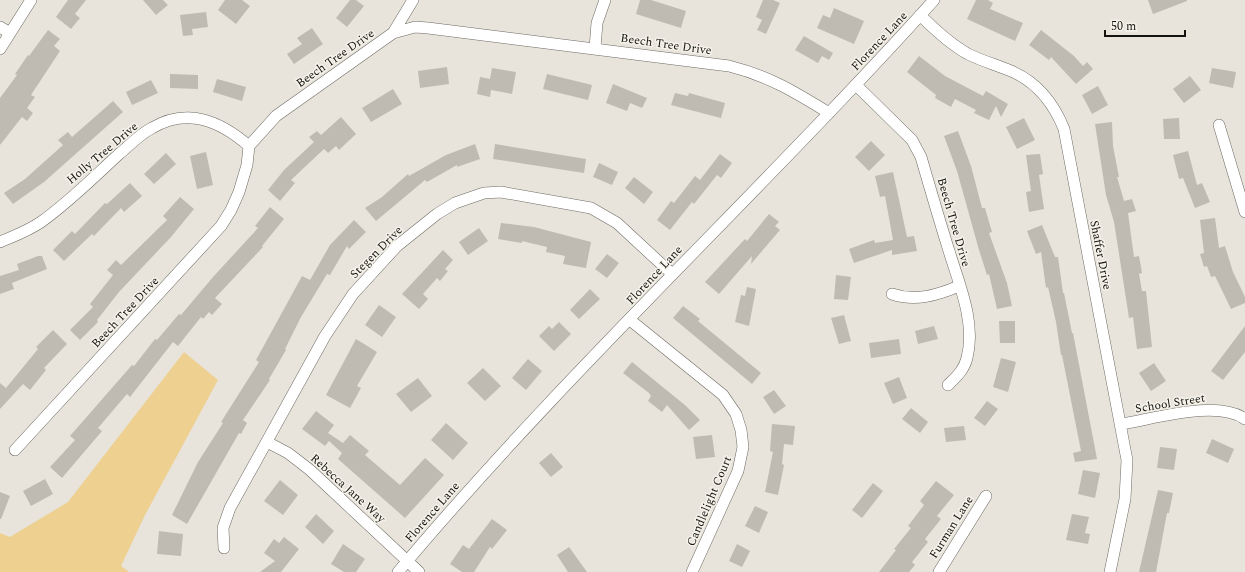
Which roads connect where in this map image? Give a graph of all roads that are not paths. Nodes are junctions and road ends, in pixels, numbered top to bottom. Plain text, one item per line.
1 (31, 0) edge
2 (413, 0) edge
3 (605, 0) edge
4 (934, 0) edge
5 (920, 15) junction
6 (0, 27) edge
7 (393, 32) junction
8 (10, 33) junction
9 (595, 48) junction
10 (0, 49) edge
11 (856, 85) junction
12 (829, 113) junction
13 (1219, 125) dead end
14 (248, 146) junction
15 (1245, 212) edge
16 (0, 242) edge
17 (671, 274) junction
18 (959, 286) junction
19 (892, 294) dead end
20 (630, 320) junction
21 (948, 385) dead end
22 (1244, 415) edge
23 (1121, 424) junction
24 (267, 442) junction
25 (15, 450) dead end
26 (986, 496) dead end
27 (224, 548) dead end
28 (407, 560) junction
29 (398, 572) edge
30 (419, 572) edge
31 (692, 572) edge
32 (939, 572) edge
33 (1110, 572) edge

1 - 8 street
2 - 7 street
3 - 9 street
4 - 5 street, Florence Lane
5 - 11 street, Florence Lane
5 - 23 street, Shaffer Drive
6 - 8 street
7 - 9 street, Beech Tree Drive
7 - 14 street, Beech Tree Drive
8 - 10 street
9 - 12 street, Beech Tree Drive
11 - 12 street, Florence Lane
11 - 18 street, Beech Tree Drive
12 - 17 street, Florence Lane
13 - 15 street
14 - 16 street, Holly Tree Drive
14 - 25 street, Beech Tree Drive
17 - 20 street, Florence Lane
17 - 24 street, Stegen Drive
18 - 19 street
18 - 21 street, Beech Tree Drive
20 - 28 street, Florence Lane
20 - 31 street, Candlelight Court
22 - 23 street, School Street
23 - 33 street, Shaffer Drive
24 - 27 street, Stegen Drive
24 - 28 street, Rebecca Jane Way
26 - 32 street, Furman Lane
28 - 29 street, Florence Lane
28 - 30 street, Rebecca Jane Way

